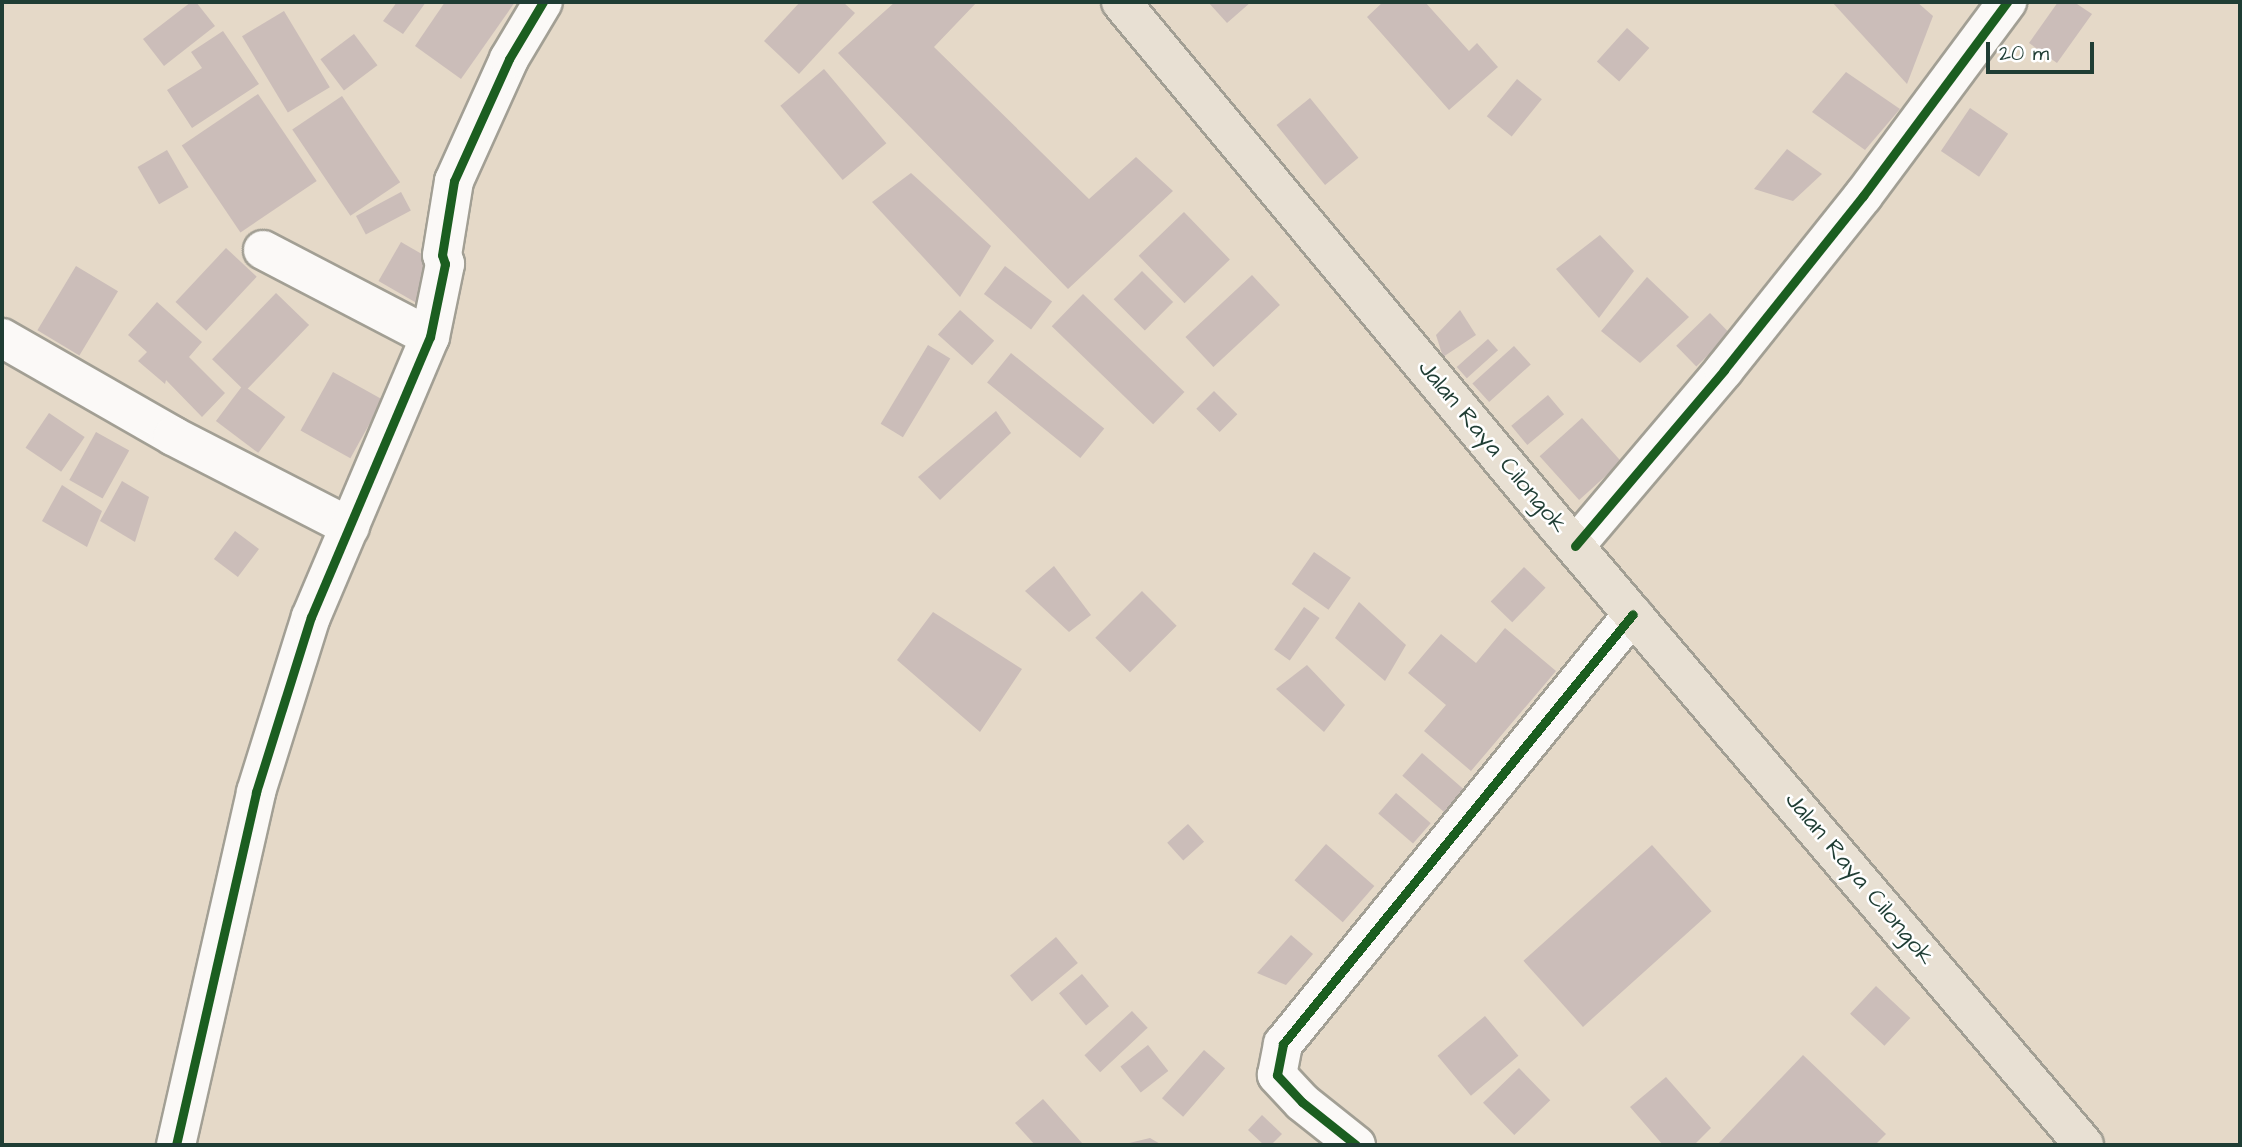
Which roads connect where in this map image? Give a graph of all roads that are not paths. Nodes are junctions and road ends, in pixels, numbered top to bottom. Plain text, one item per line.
1 (543, 2) edge
2 (1121, 2) edge
3 (2007, 2) edge
4 (262, 250) dead end
5 (430, 337) junction
6 (3, 344) edge
7 (350, 527) junction
8 (1575, 546) junction
9 (1633, 614) junction
10 (176, 1145) edge
11 (1356, 1145) edge
12 (2084, 1145) edge

1 - 5 street
2 - 8 highway, Jalan Raya Cilongok
3 - 8 street
4 - 5 street
5 - 7 street
6 - 7 street
7 - 10 street
8 - 9 highway, Jalan Raya Cilongok
9 - 11 street
9 - 12 highway, Jalan Raya Cilongok

